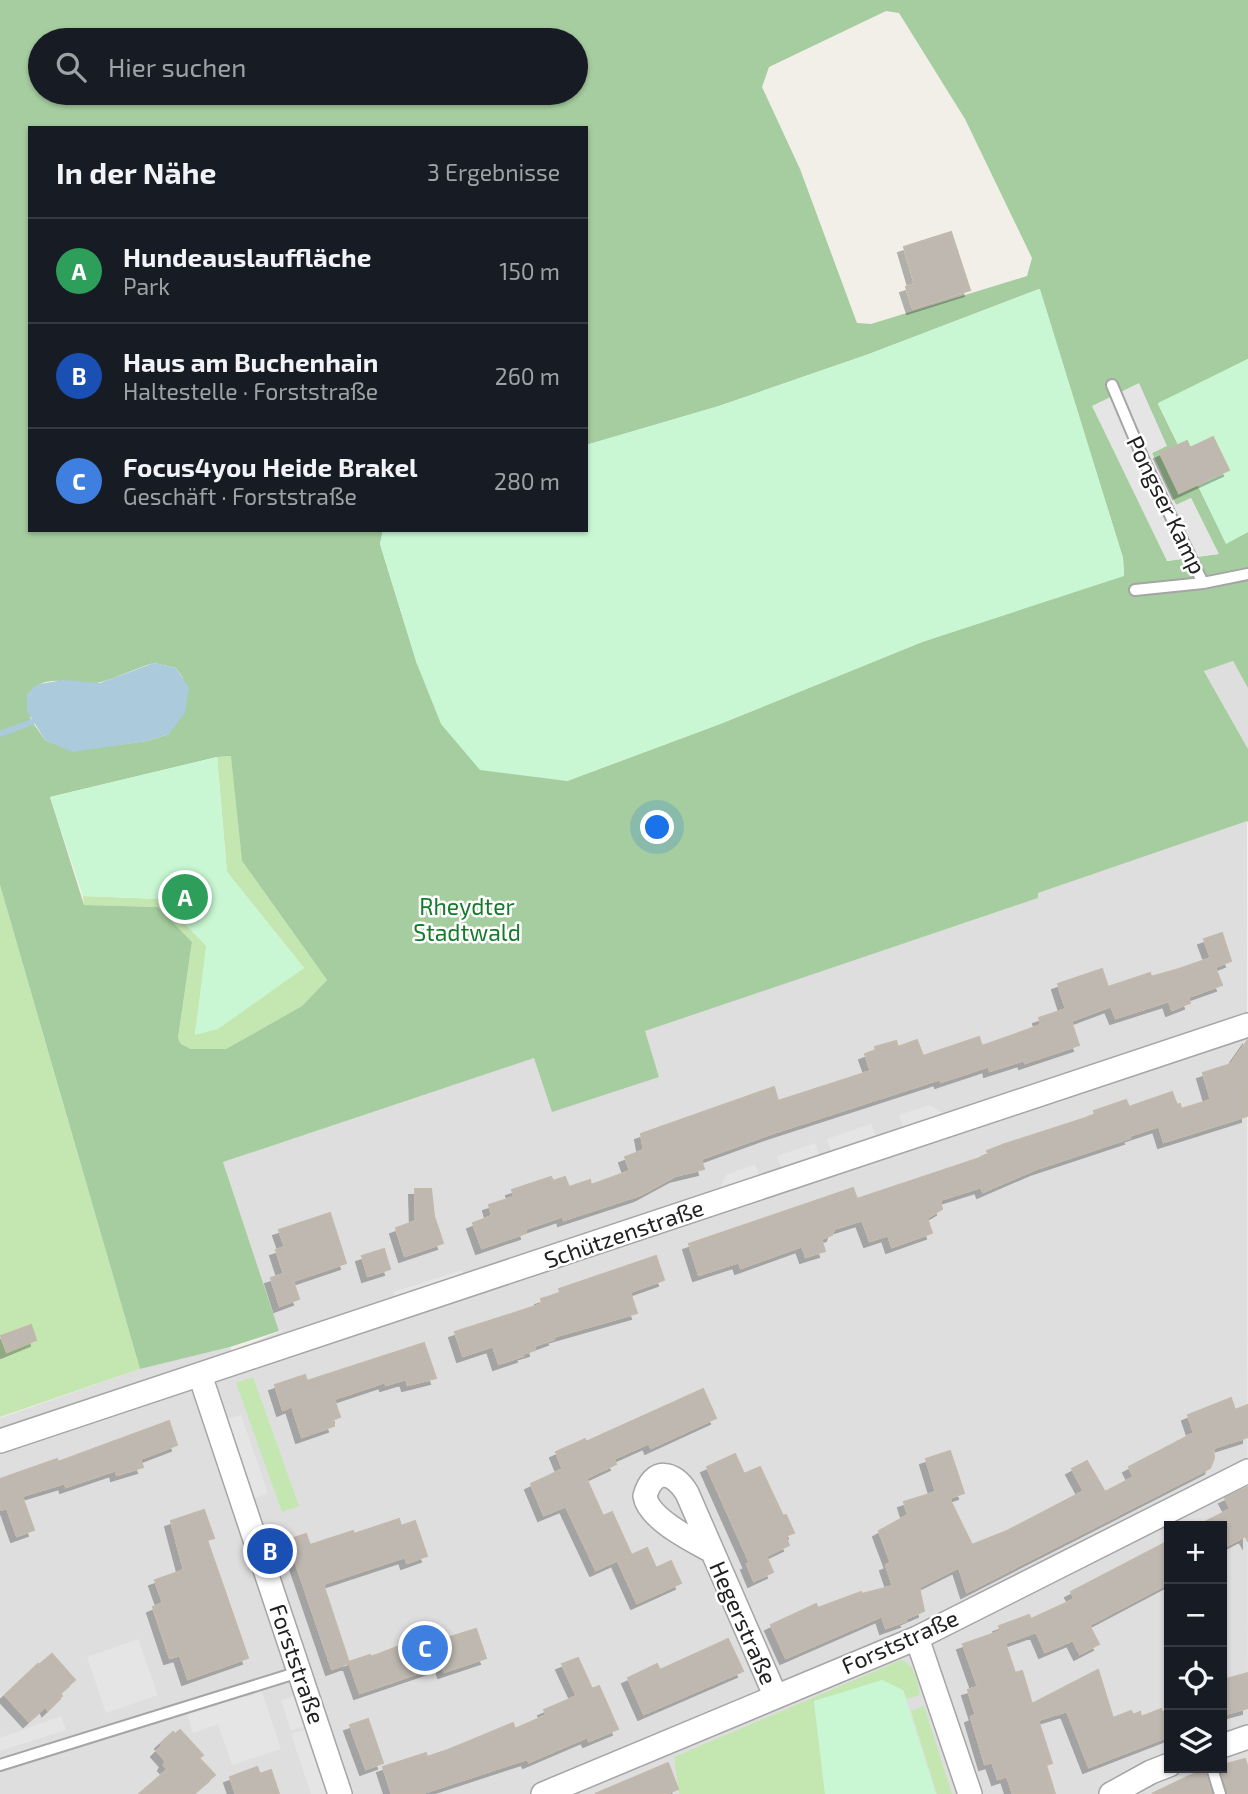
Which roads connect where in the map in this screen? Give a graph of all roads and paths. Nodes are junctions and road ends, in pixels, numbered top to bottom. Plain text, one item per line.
1 (1112, 385) dead end
2 (1248, 575) edge
3 (1203, 583) junction
4 (1135, 590) dead end
5 (1248, 1025) edge
6 (200, 1375) junction
7 (0, 1441) edge
8 (1248, 1471) edge
9 (710, 1550) dead end
10 (917, 1638) junction
11 (299, 1672) junction
12 (775, 1695) junction
13 (1248, 1737) edge
14 (1227, 1744) edge
15 (0, 1765) edge
16 (1164, 1767) edge
17 (1214, 1773) edge
18 (340, 1794) edge
19 (543, 1794) edge
20 (970, 1794) edge
21 (1111, 1794) edge
22 (1220, 1794) edge

1 - 3 lane, Pongser Kamp
2 - 3 lane, Pongser Kamp
3 - 4 lane
5 - 6 street, Schützenstraße
6 - 7 street, Schützenstraße
6 - 11 street, Forststraße
8 - 10 street, Forststraße
9 - 12 street, Hegerstraße
10 - 12 street, Forststraße
10 - 20 street
11 - 15 lane
11 - 18 street, Forststraße
12 - 19 street, Forststraße
13 - 14 street
16 - 21 street
17 - 22 lane

